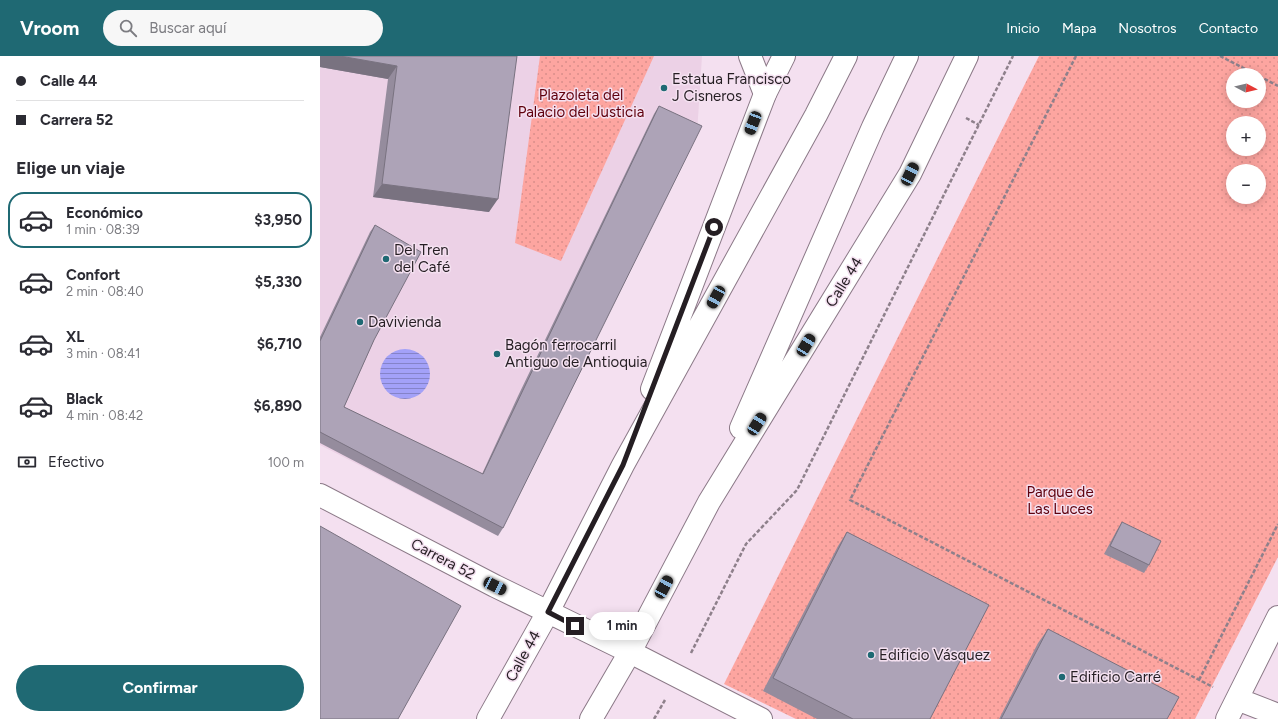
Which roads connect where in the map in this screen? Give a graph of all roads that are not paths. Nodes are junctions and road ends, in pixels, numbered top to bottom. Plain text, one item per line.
1 (750, 56) edge
2 (784, 56) edge
3 (846, 56) edge
4 (907, 56) edge
5 (967, 56) edge
6 (764, 94) junction
7 (623, 465) junction
8 (320, 495) edge
9 (709, 502) junction
10 (548, 612) junction
11 (1278, 617) edge
12 (630, 652) junction
13 (1237, 699) junction
14 (1278, 715) edge
15 (488, 719) edge
16 (591, 719) edge
17 (761, 719) edge
18 (1227, 719) edge

1 - 6 main road
2 - 6 main road, Calle 44
3 - 7 main road, Calle 44
4 - 9 main road, Calle 44
5 - 9 main road, Calle 44
6 - 7 main road, Calle 44
7 - 10 main road, Calle 44
8 - 10 main road, Carrera 52
9 - 12 main road, Calle 44
10 - 12 main road, Carrera 52
10 - 15 main road, Calle 44
11 - 13 main road
12 - 16 main road, Calle 44
12 - 17 main road, Carrera 52
13 - 14 main road
13 - 18 main road

